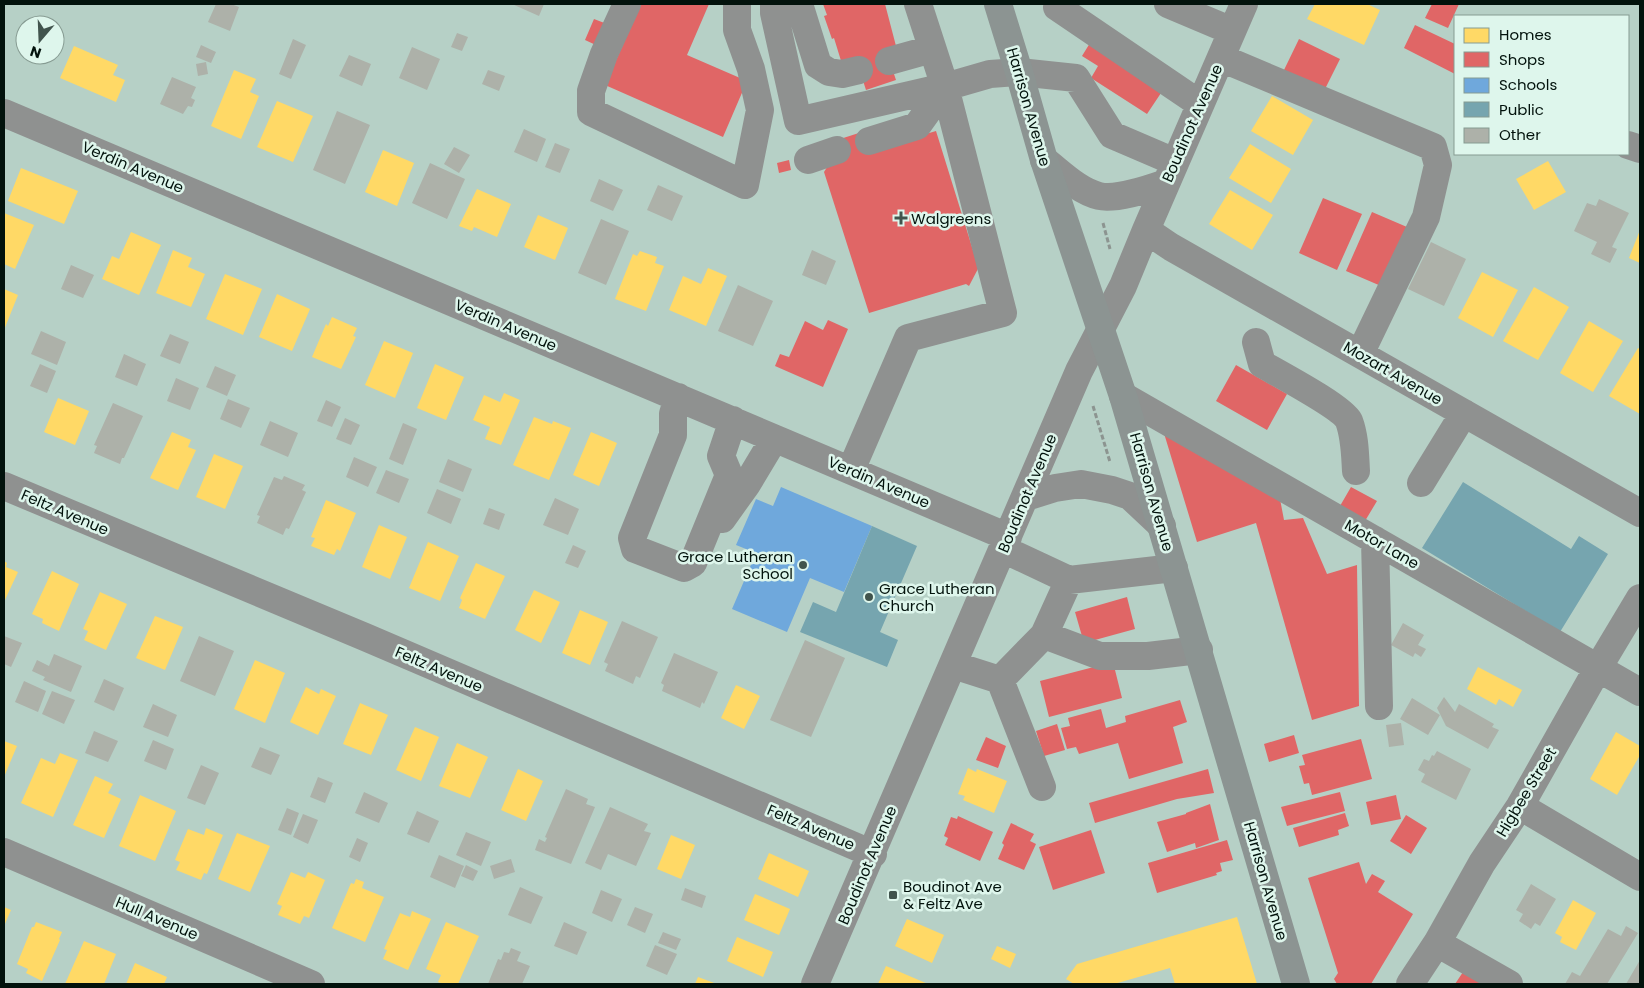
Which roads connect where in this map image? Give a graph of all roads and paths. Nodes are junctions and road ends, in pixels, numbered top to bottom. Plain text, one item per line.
1 (627, 4) edge
2 (737, 4) edge
3 (774, 4) edge
4 (799, 4) edge
5 (918, 4) edge
6 (998, 4) edge
7 (1168, 4) edge
8 (1244, 4) edge
9 (1057, 7) dead end
10 (1232, 31) junction
11 (932, 49) junction
12 (1221, 58) junction
13 (890, 60) dead end
14 (859, 70) dead end
15 (1019, 72) junction
16 (945, 87) junction
17 (1200, 104) junction
18 (4, 113) edge
19 (869, 141) dead end
20 (837, 150) dead end
21 (808, 160) dead end
22 (1044, 160) junction
23 (1171, 173) junction
24 (1102, 220) dead end
25 (1146, 230) junction
26 (1106, 236) junction
27 (1103, 240) dead end
28 (1112, 256) dead end
29 (1101, 328) junction
30 (1256, 342) dead end
31 (1360, 354) junction
32 (1123, 396) junction
33 (678, 397) junction
34 (1092, 402) dead end
35 (1464, 413) junction
36 (1102, 414) dead end
37 (1097, 418) junction
38 (733, 420) junction
39 (774, 438) junction
40 (1110, 467) dead end
41 (851, 470) junction
42 (1356, 471) dead end
43 (1421, 483) dead end
44 (4, 486) edge
45 (1026, 497) junction
46 (1640, 513) edge
47 (708, 524) junction
48 (1162, 526) junction
49 (1375, 540) junction
50 (1005, 543) junction
51 (1174, 568) junction
52 (1069, 580) junction
53 (1640, 598) edge
54 (1044, 635) junction
55 (1198, 650) junction
56 (953, 665) junction
57 (1598, 668) junction
58 (1000, 680) junction
59 (1640, 692) edge
60 (1379, 706) dead end
61 (1042, 787) dead end
62 (1520, 806) junction
63 (4, 852) edge
64 (872, 854) junction
65 (1640, 877) edge
66 (1437, 943) junction
67 (311, 984) edge
68 (815, 984) edge
69 (1296, 984) edge
70 (1410, 984) edge
71 (1509, 984) edge

1 - 2 street
3 - 16 street
4 - 14 street
5 - 11 street
6 - 15 main road, Harrison Avenue
7 - 10 street
8 - 10 street, Boudinot Avenue
9 - 17 street
10 - 12 street, Boudinot Avenue
11 - 13 street
11 - 16 street
12 - 17 street, Boudinot Avenue
12 - 31 street
15 - 16 street
15 - 22 main road, Harrison Avenue
15 - 23 street
16 - 19 street
16 - 41 street
17 - 23 street, Boudinot Avenue
18 - 33 street, Verdin Avenue
20 - 21 street
22 - 23 street
22 - 29 main road, Harrison Avenue
23 - 25 street, Boudinot Avenue
24 - 26 path
25 - 29 street, Boudinot Avenue
25 - 31 street, Mozart Avenue
26 - 27 path
26 - 28 path
29 - 32 main road, Harrison Avenue
29 - 45 street, Boudinot Avenue
30 - 42 street
31 - 35 street, Mozart Avenue
32 - 48 main road, Harrison Avenue
32 - 49 street, Motor Lane
33 - 38 street, Verdin Avenue
33 - 47 street
34 - 37 path
35 - 43 street
35 - 46 street, Mozart Avenue
36 - 37 path
37 - 40 path
38 - 39 street, Verdin Avenue
38 - 47 street
39 - 41 street, Verdin Avenue
39 - 47 street
41 - 50 street, Verdin Avenue
44 - 64 street, Feltz Avenue
45 - 48 street
45 - 50 street, Boudinot Avenue
48 - 51 main road, Harrison Avenue
49 - 57 street, Motor Lane
49 - 60 street
50 - 52 street, Verdin Avenue
50 - 56 street, Boudinot Avenue
51 - 52 street
51 - 55 main road, Harrison Avenue
52 - 54 street
53 - 57 street, Higbee Street
54 - 55 street
54 - 58 street
55 - 69 main road, Harrison Avenue
56 - 58 street
56 - 64 street, Boudinot Avenue
57 - 59 street, Motor Lane
57 - 62 street, Higbee Street
58 - 61 street
62 - 65 street
62 - 66 street, Higbee Street
63 - 67 street, Hull Avenue
64 - 68 street, Boudinot Avenue
66 - 70 street, Higbee Street
66 - 71 street

